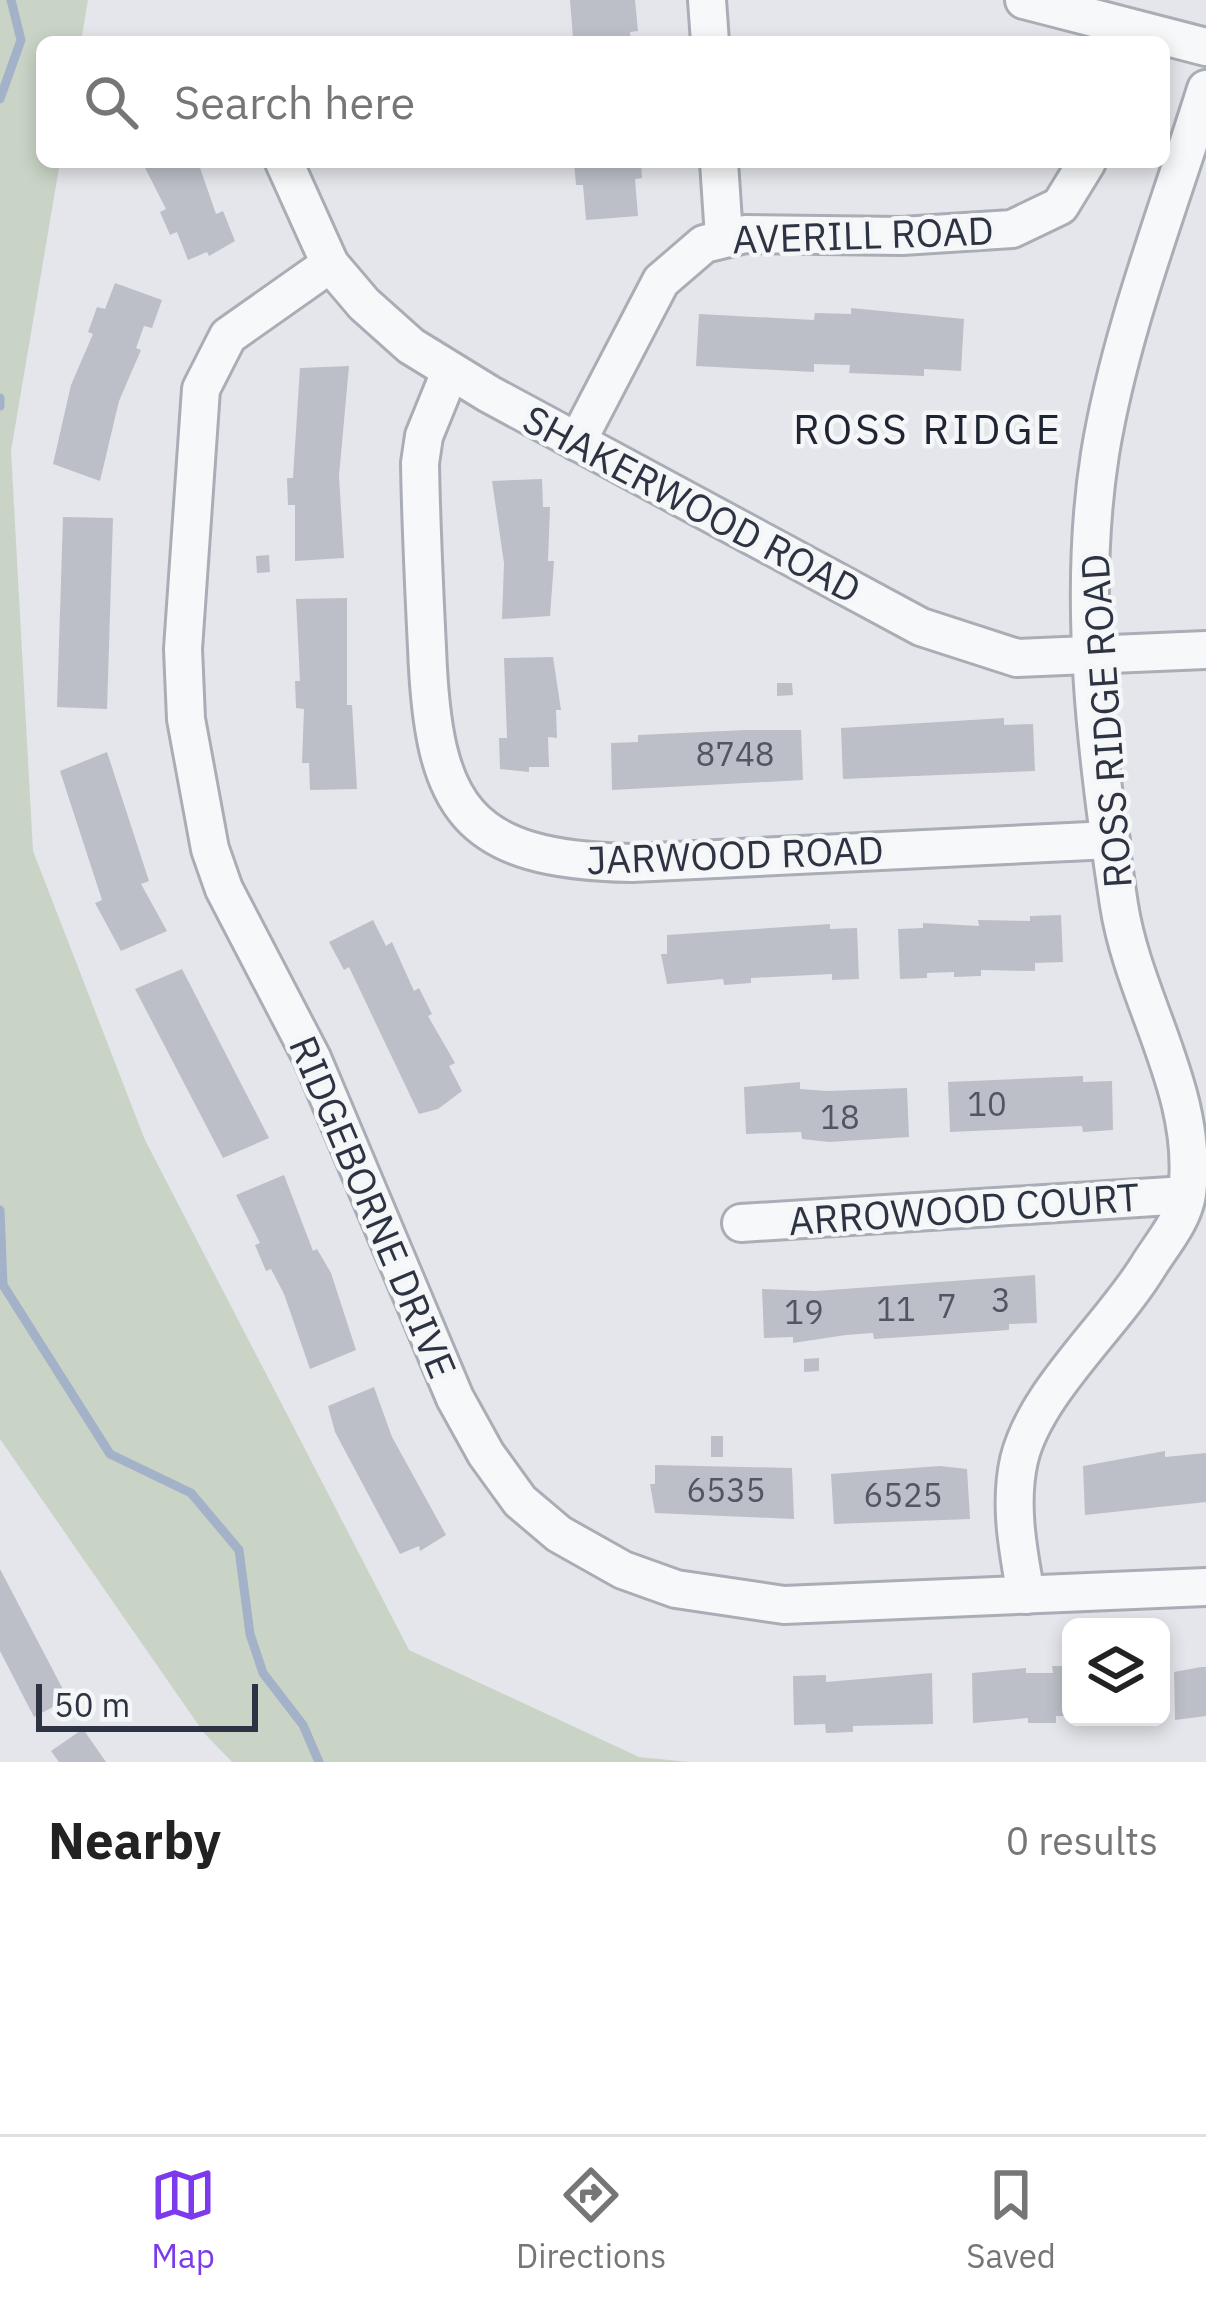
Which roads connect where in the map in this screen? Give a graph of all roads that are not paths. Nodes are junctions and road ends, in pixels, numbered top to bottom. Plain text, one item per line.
1 (707, 0) edge
2 (1024, 0) edge
3 (1131, 23) edge
4 (710, 36) edge
5 (1206, 47) edge
6 (1206, 89) edge
7 (287, 168) edge
8 (718, 168) edge
9 (1084, 168) edge
10 (724, 237) junction
11 (331, 265) junction
12 (450, 372) junction
13 (577, 442) junction
14 (1206, 650) edge
15 (1094, 658) junction
16 (1111, 840) junction
17 (1186, 1196) junction
18 (741, 1223) dead end
19 (1206, 1587) edge
20 (1025, 1595) junction

1 - 4 street
2 - 3 street
3 - 5 street
6 - 15 street, ROSS RIDGE ROAD
7 - 11 street, SHAKERWOOD ROAD
8 - 10 street
9 - 10 street, AVERILL ROAD
10 - 13 street, AVERILL ROAD
11 - 12 street, SHAKERWOOD ROAD
11 - 20 street, RIDGEBORNE DRIVE
12 - 13 street, SHAKERWOOD ROAD
12 - 16 street, JARWOOD ROAD
13 - 15 street, SHAKERWOOD ROAD
14 - 15 street, SHAKERWOOD ROAD
15 - 16 street, ROSS RIDGE ROAD
16 - 17 street, ROSS RIDGE ROAD
17 - 18 street, ARROWOOD COURT
17 - 20 street, ROSS RIDGE ROAD
19 - 20 street, RIDGEBORNE DRIVE

